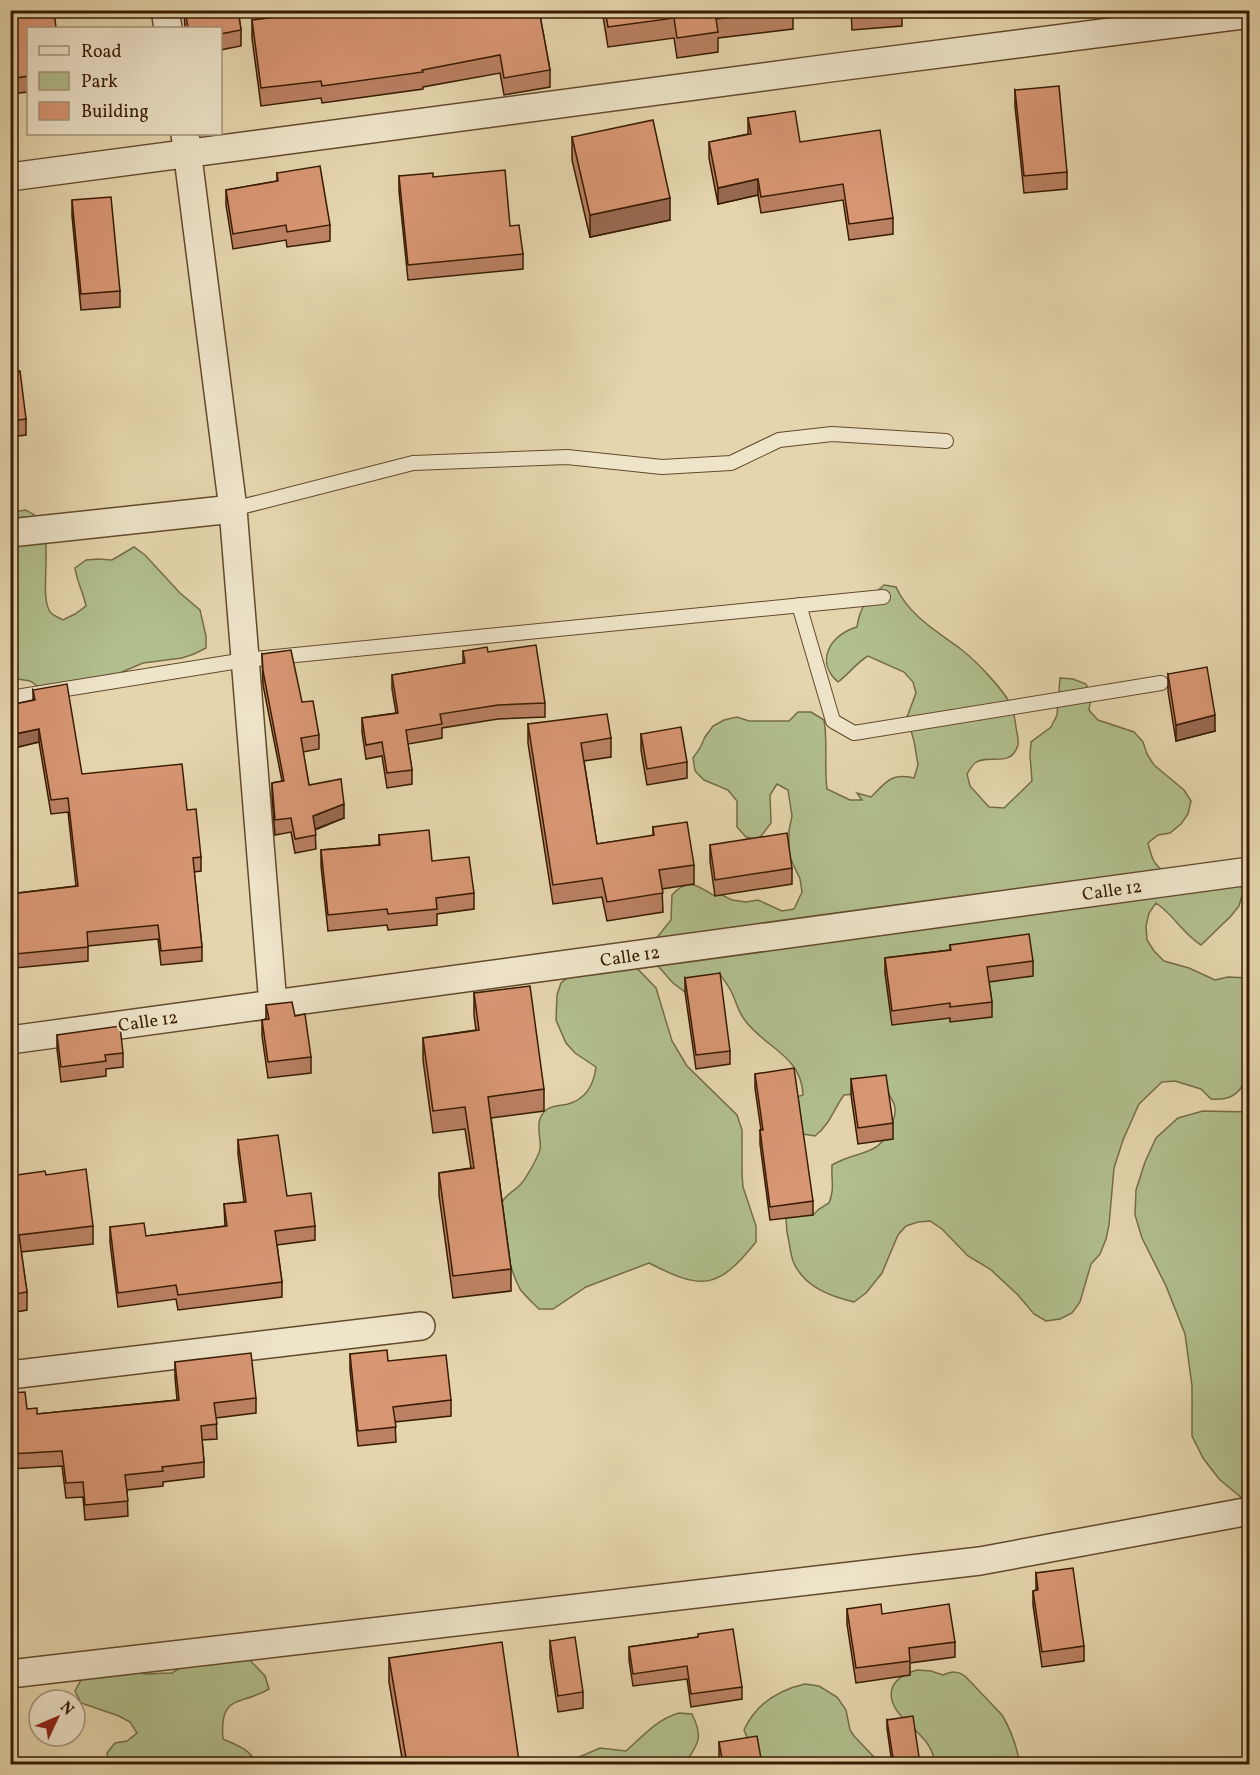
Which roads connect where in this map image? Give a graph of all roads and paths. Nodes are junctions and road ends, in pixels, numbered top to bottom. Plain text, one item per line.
1 (165, 10) edge
2 (1250, 14) edge
3 (1094, 22) edge
4 (168, 27) edge
5 (186, 143) edge
6 (10, 177) edge
7 (946, 441) dead end
8 (233, 509) junction
9 (10, 533) edge
10 (883, 597) dead end
11 (799, 605) junction
12 (245, 660) junction
13 (1161, 683) dead end
14 (10, 698) edge
15 (1250, 871) edge
16 (273, 1005) junction
17 (10, 1040) edge
18 (421, 1326) dead end
19 (10, 1375) edge
20 (1250, 1511) edge
21 (10, 1674) edge

1 - 4 street
2 - 3 street
3 - 5 street
5 - 6 street
5 - 8 street
7 - 8 lane
8 - 9 street
8 - 12 street
10 - 11 lane
11 - 12 lane
11 - 13 lane
12 - 14 lane
12 - 16 street
15 - 16 street, Calle 12
16 - 17 street, Calle 12
18 - 19 street
20 - 21 street

